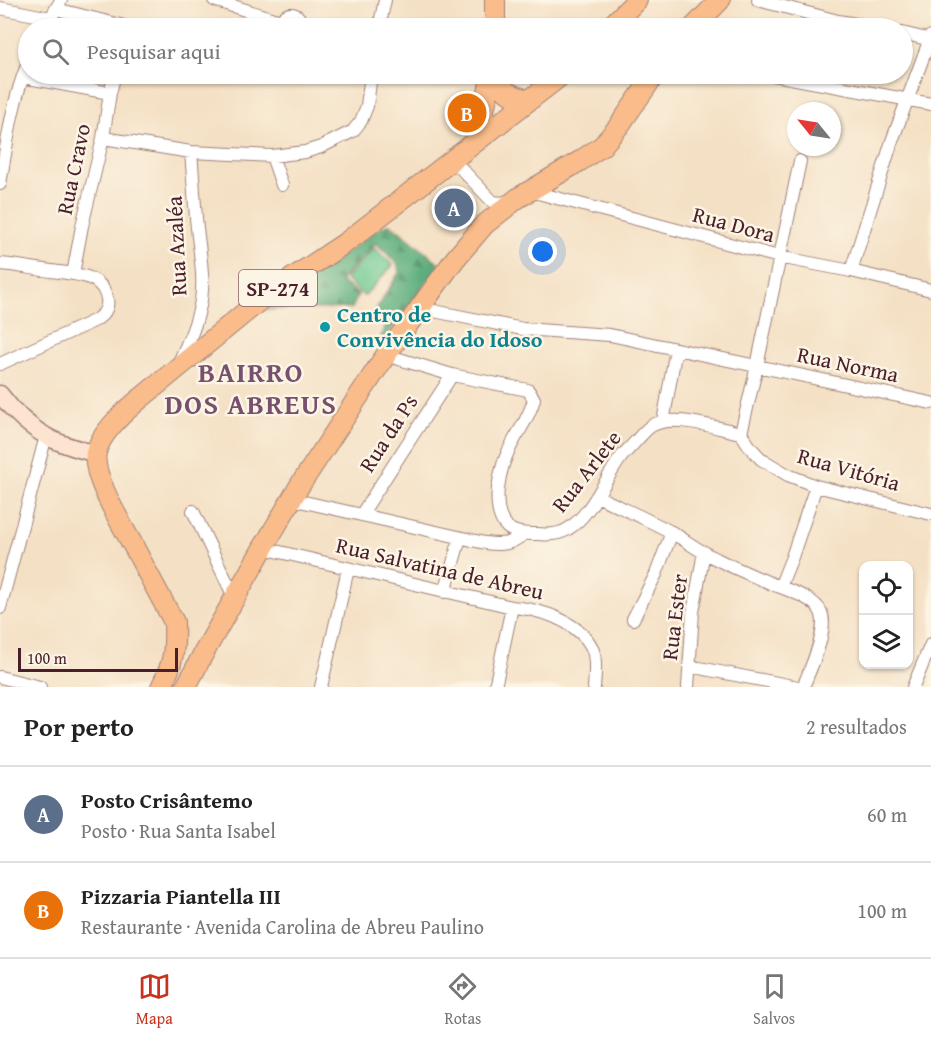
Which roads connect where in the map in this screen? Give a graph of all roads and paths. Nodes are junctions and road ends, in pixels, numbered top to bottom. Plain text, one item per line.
1 (214, 0) edge
2 (385, 0) edge
3 (495, 0) edge
4 (637, 0) edge
5 (720, 0) edge
6 (758, 0) edge
7 (0, 8) edge
8 (53, 14) edge
9 (76, 18) edge
10 (262, 18) edge
11 (284, 18) edge
12 (299, 18) edge
13 (381, 18) edge
14 (495, 18) edge
15 (619, 18) edge
16 (703, 18) edge
17 (827, 18) edge
18 (913, 35) edge
19 (930, 38) edge
20 (21, 84) edge
21 (61, 84) edge
22 (112, 84) edge
23 (370, 84) edge
24 (491, 84) edge
25 (499, 84) edge
26 (550, 84) edge
27 (648, 84) edge
28 (822, 84) edge
29 (110, 93) junction
30 (528, 100) junction
31 (908, 100) junction
32 (931, 104) edge
33 (103, 138) junction
34 (477, 141) junction
35 (191, 152) junction
36 (272, 156) junction
37 (453, 160) junction
38 (800, 161) dead end
39 (0, 184) edge
40 (282, 185) dead end
41 (523, 195) junction
42 (493, 202) junction
43 (484, 225) junction
44 (779, 257) junction
45 (0, 264) edge
46 (851, 272) junction
47 (73, 274) junction
48 (931, 290) edge
49 (419, 308) junction
50 (676, 349) junction
51 (386, 355) junction
52 (0, 364) edge
53 (756, 366) junction
54 (177, 369) junction
55 (452, 375) junction
56 (0, 394) edge
57 (931, 403) edge
58 (663, 422) junction
59 (741, 434) junction
60 (46, 436) junction
61 (96, 454) junction
62 (816, 486) junction
63 (597, 496) junction
64 (291, 499) junction
65 (193, 511) dead end
66 (931, 514) edge
67 (361, 515) junction
68 (672, 532) junction
69 (524, 534) junction
70 (460, 538) junction
71 (262, 548) junction
72 (704, 552) junction
73 (348, 569) junction
74 (780, 587) junction
75 (445, 592) junction
76 (235, 599) junction
77 (512, 607) junction
78 (0, 608) edge
79 (633, 619) dead end
80 (174, 622) junction
81 (931, 644) edge
82 (202, 655) junction
83 (689, 666) junction
84 (0, 677) edge
85 (40, 687) edge
86 (161, 687) edge
87 (186, 687) edge
88 (321, 687) edge
89 (495, 687) edge
90 (594, 687) edge
91 (688, 687) edge
92 (798, 687) edge
93 (803, 687) edge
94 (914, 687) edge

1 - 10 street
2 - 13 street
3 - 14 main road
4 - 15 main road
5 - 16 main road
6 - 17 street
7 - 8 street
8 - 9 street
11 - 12 street
18 - 19 street
19 - 31 street
20 - 39 street
21 - 29 street
22 - 29 street, Rua Cravo
23 - 36 street
24 - 34 main road
25 - 30 main road
26 - 30 main road, SP-274
27 - 41 main road
28 - 31 street
29 - 33 street, Rua Cravo
30 - 34 main road, SP-274
31 - 32 street
31 - 46 street
33 - 35 street
33 - 47 street, Rua Cravo
34 - 37 main road, SP-274
35 - 36 street
35 - 54 street, Rua Azaléa
36 - 40 street
37 - 42 street
37 - 54 main road, SP-274
38 - 44 street
41 - 42 street
41 - 43 main road
41 - 44 street, Rua Dora
42 - 43 street
43 - 49 main road
44 - 46 street, Rua Dora
44 - 53 street
45 - 47 street
46 - 48 street, Rua Dora
47 - 52 street
49 - 50 street, Rua Norma
49 - 51 main road
50 - 53 street, Rua Norma
50 - 58 street
51 - 55 street
51 - 64 main road
53 - 57 street, Rua Norma
53 - 59 street
54 - 61 main road, SP-274
55 - 67 street, Rua da Ps
55 - 69 street
56 - 60 street
58 - 59 street
58 - 63 street, Rua Arlete
59 - 62 street, Rua Vitória
60 - 61 street
60 - 78 street
61 - 80 main road
62 - 66 street, Rua Vitória
62 - 74 street
63 - 68 street
63 - 69 street, Rua Arlete
64 - 67 street
64 - 71 main road
65 - 76 street
67 - 70 street
68 - 72 street
68 - 79 street
69 - 70 street
70 - 75 street
71 - 73 street, Rua Salvatina de Abreu
71 - 76 main road
72 - 74 street
72 - 83 street, Rua Ester
73 - 75 street, Rua Salvatina de Abreu
73 - 88 street
74 - 93 street
75 - 77 street, Rua Salvatina de Abreu
76 - 82 main road
77 - 89 street
77 - 90 street, Rua Salvatina de Abreu
80 - 82 main road
80 - 86 main road
81 - 94 street
82 - 87 main road
83 - 91 street, Rua Ester
83 - 92 street
84 - 85 street

